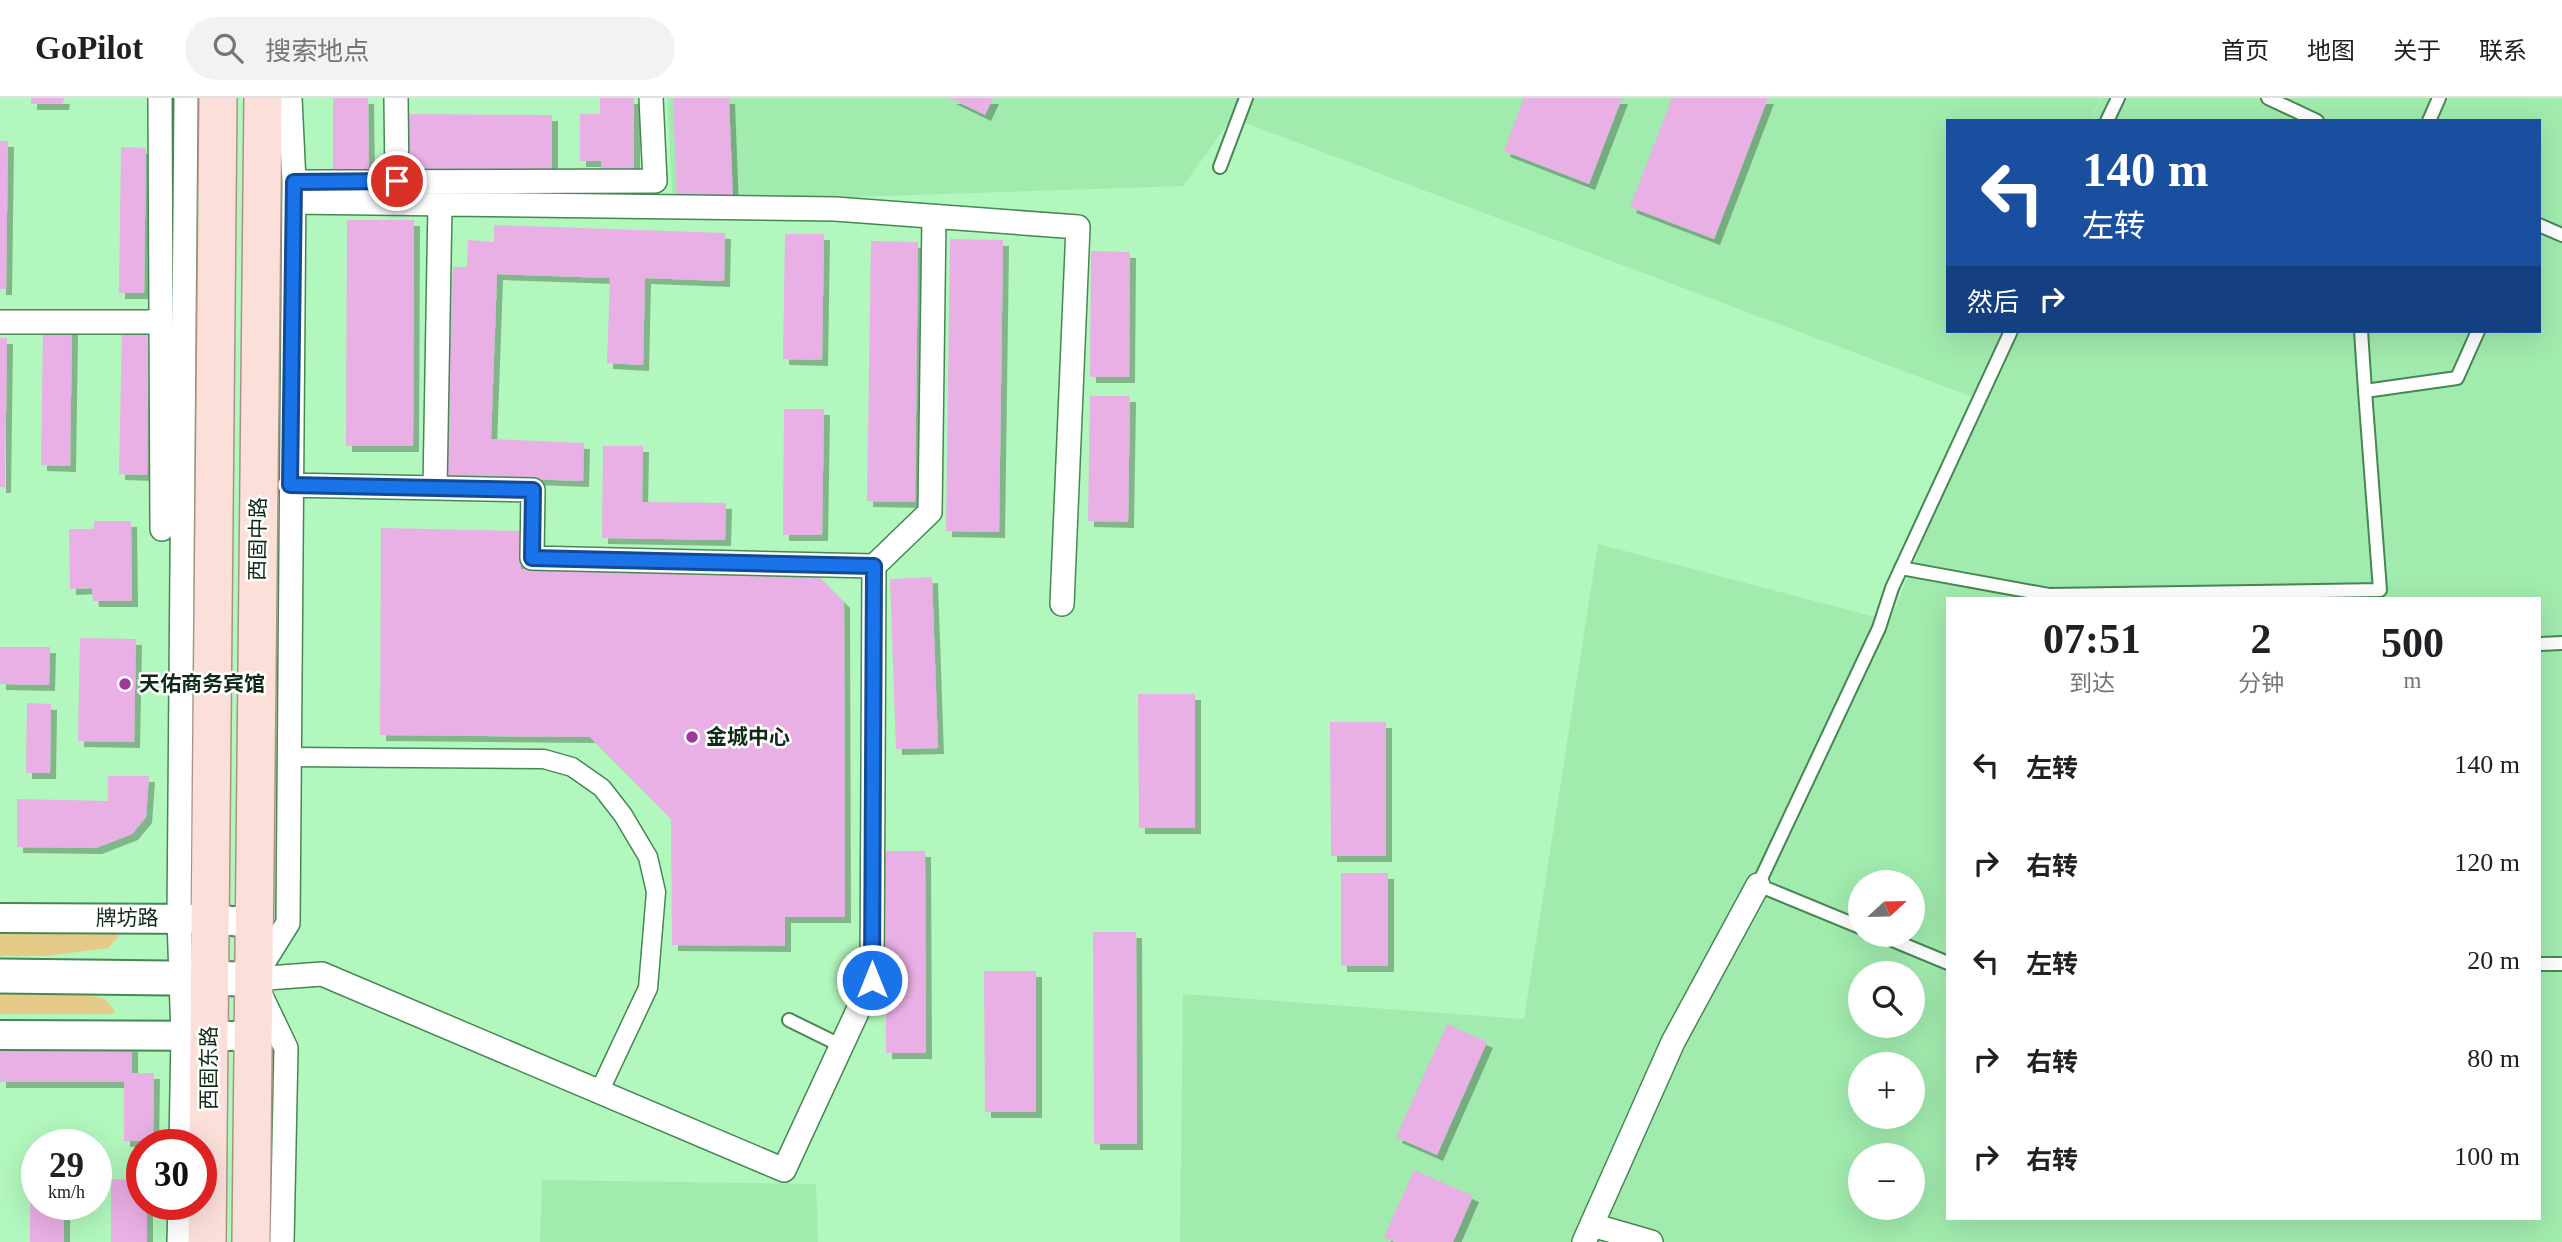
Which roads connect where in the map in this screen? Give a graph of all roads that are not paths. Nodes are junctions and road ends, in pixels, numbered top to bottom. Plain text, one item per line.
1 (160, 98) edge
2 (186, 98) edge
3 (218, 98) edge
4 (263, 98) edge
5 (290, 98) edge
6 (396, 98) edge
7 (651, 98) edge
8 (1246, 98) edge
9 (2118, 98) edge
10 (2268, 98) edge
11 (2439, 98) edge
12 (2109, 119) edge
13 (2313, 119) edge
14 (2430, 119) edge
15 (1220, 167) dead end
16 (397, 181) junction
17 (217, 184) junction
18 (283, 189) junction
19 (440, 204) junction
20 (934, 217) junction
21 (2541, 226) edge
22 (2562, 235) edge
23 (0, 321) edge
24 (161, 322) junction
25 (2010, 333) edge
26 (2361, 333) edge
27 (2477, 333) edge
28 (2365, 391) junction
29 (290, 485) junction
30 (435, 488) junction
31 (162, 529) dead end
32 (874, 566) junction
33 (1902, 568) junction
34 (2380, 594) edge
35 (1062, 604) dead end
36 (2562, 643) edge
37 (2541, 644) edge
38 (290, 757) junction
39 (1758, 884) junction
40 (0, 918) edge
41 (195, 919) junction
42 (1848, 922) edge
43 (254, 923) junction
44 (1909, 947) edge
45 (1946, 962) edge
46 (2541, 964) edge
47 (2562, 964) edge
48 (0, 976) edge
49 (194, 978) junction
50 (253, 979) junction
51 (789, 1020) dead end
52 (0, 1035) edge
53 (196, 1036) junction
54 (253, 1036) junction
55 (842, 1046) junction
56 (599, 1091) junction
57 (183, 1129) edge
58 (180, 1220) edge
59 (1588, 1234) edge
60 (179, 1242) edge
61 (207, 1242) edge
62 (251, 1242) edge
63 (282, 1242) edge
64 (1651, 1242) edge

1 - 24 street
2 - 41 street
3 - 17 main road, 西固中路
4 - 18 main road, 西固中路
5 - 18 street
6 - 16 street
7 - 16 street
8 - 15 lane
9 - 12 lane
10 - 13 lane
11 - 14 lane
16 - 18 street
17 - 18 main road
17 - 41 main road, 西固中路
18 - 19 street
18 - 29 street
18 - 43 main road, 西固中路
19 - 20 street
19 - 30 street
20 - 32 street
20 - 35 street
21 - 22 lane
23 - 24 street
24 - 31 street
25 - 33 lane
26 - 28 lane
27 - 28 lane
28 - 34 lane
29 - 30 street
29 - 38 street
30 - 32 street
32 - 55 street
33 - 34 lane
33 - 39 lane
36 - 37 lane
38 - 50 street
38 - 56 street
39 - 42 lane
39 - 59 street
40 - 41 street, 牌坊路
41 - 43 street, 牌坊路
41 - 49 main road, 西固中路
43 - 50 main road, 西固中路
44 - 45 lane
46 - 47 lane
48 - 49 main road
49 - 50 main road
49 - 53 main road, 西固东路
50 - 54 main road, 西固东路
50 - 56 street
50 - 63 street
51 - 55 lane
52 - 53 street
53 - 54 street
53 - 57 street
53 - 61 main road, 西固东路
54 - 62 main road, 西固东路
55 - 56 street
58 - 60 street
59 - 64 street

